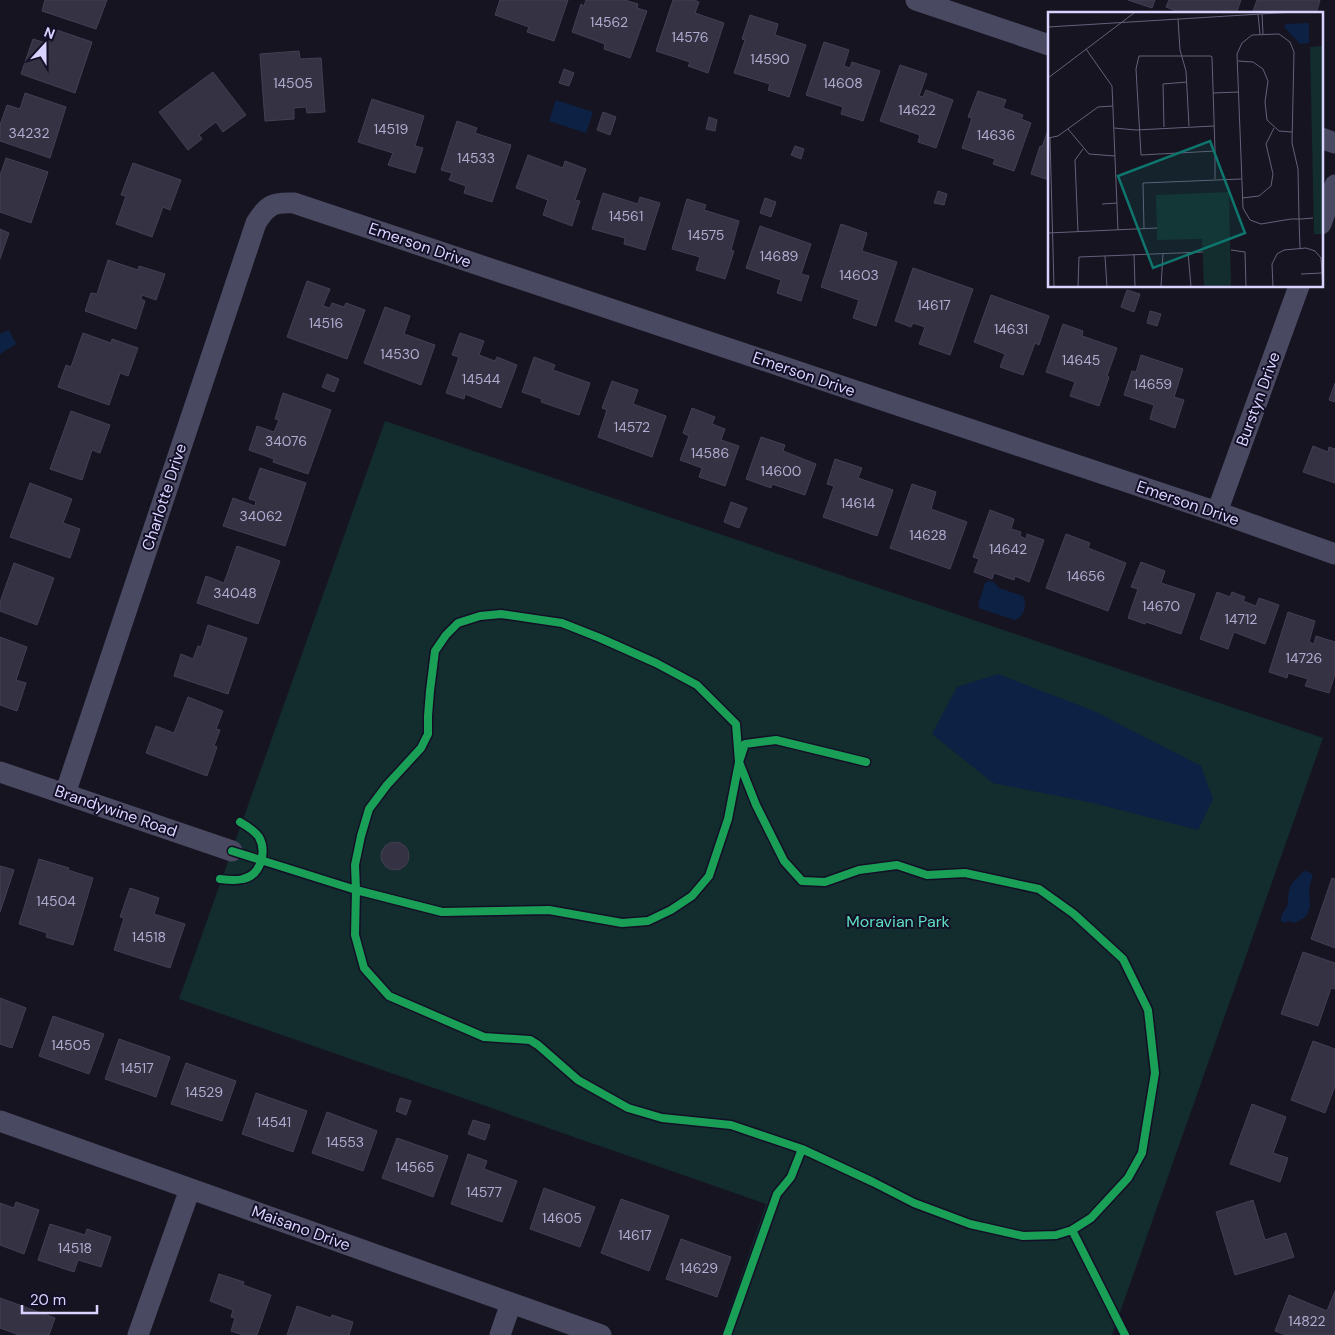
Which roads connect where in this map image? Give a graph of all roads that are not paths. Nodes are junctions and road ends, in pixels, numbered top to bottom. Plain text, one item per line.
1 (916, 0) edge
2 (1048, 46) edge
3 (1322, 138) edge
4 (1335, 143) edge
5 (1335, 185) edge
6 (271, 205) joint
7 (1322, 221) edge
8 (1298, 288) edge
9 (1217, 512) junction
10 (1335, 554) edge
11 (0, 772) edge
12 (65, 794) junction
13 (232, 851) dead end
14 (0, 1121) edge
15 (190, 1188) junction
16 (511, 1303) junction
17 (138, 1335) edge
18 (500, 1335) edge
19 (602, 1335) edge

1 - 2 street
3 - 4 street
5 - 7 street
6 - 9 street, Emerson Drive
6 - 12 street, Charlotte Drive
8 - 9 street, Burstyn Drive
9 - 10 street, Emerson Drive
11 - 12 street, Brandywine Road
12 - 13 street, Brandywine Road
14 - 15 street, Maisano Drive
15 - 16 street, Maisano Drive
15 - 17 street
16 - 18 street
16 - 19 street, Maisano Drive

